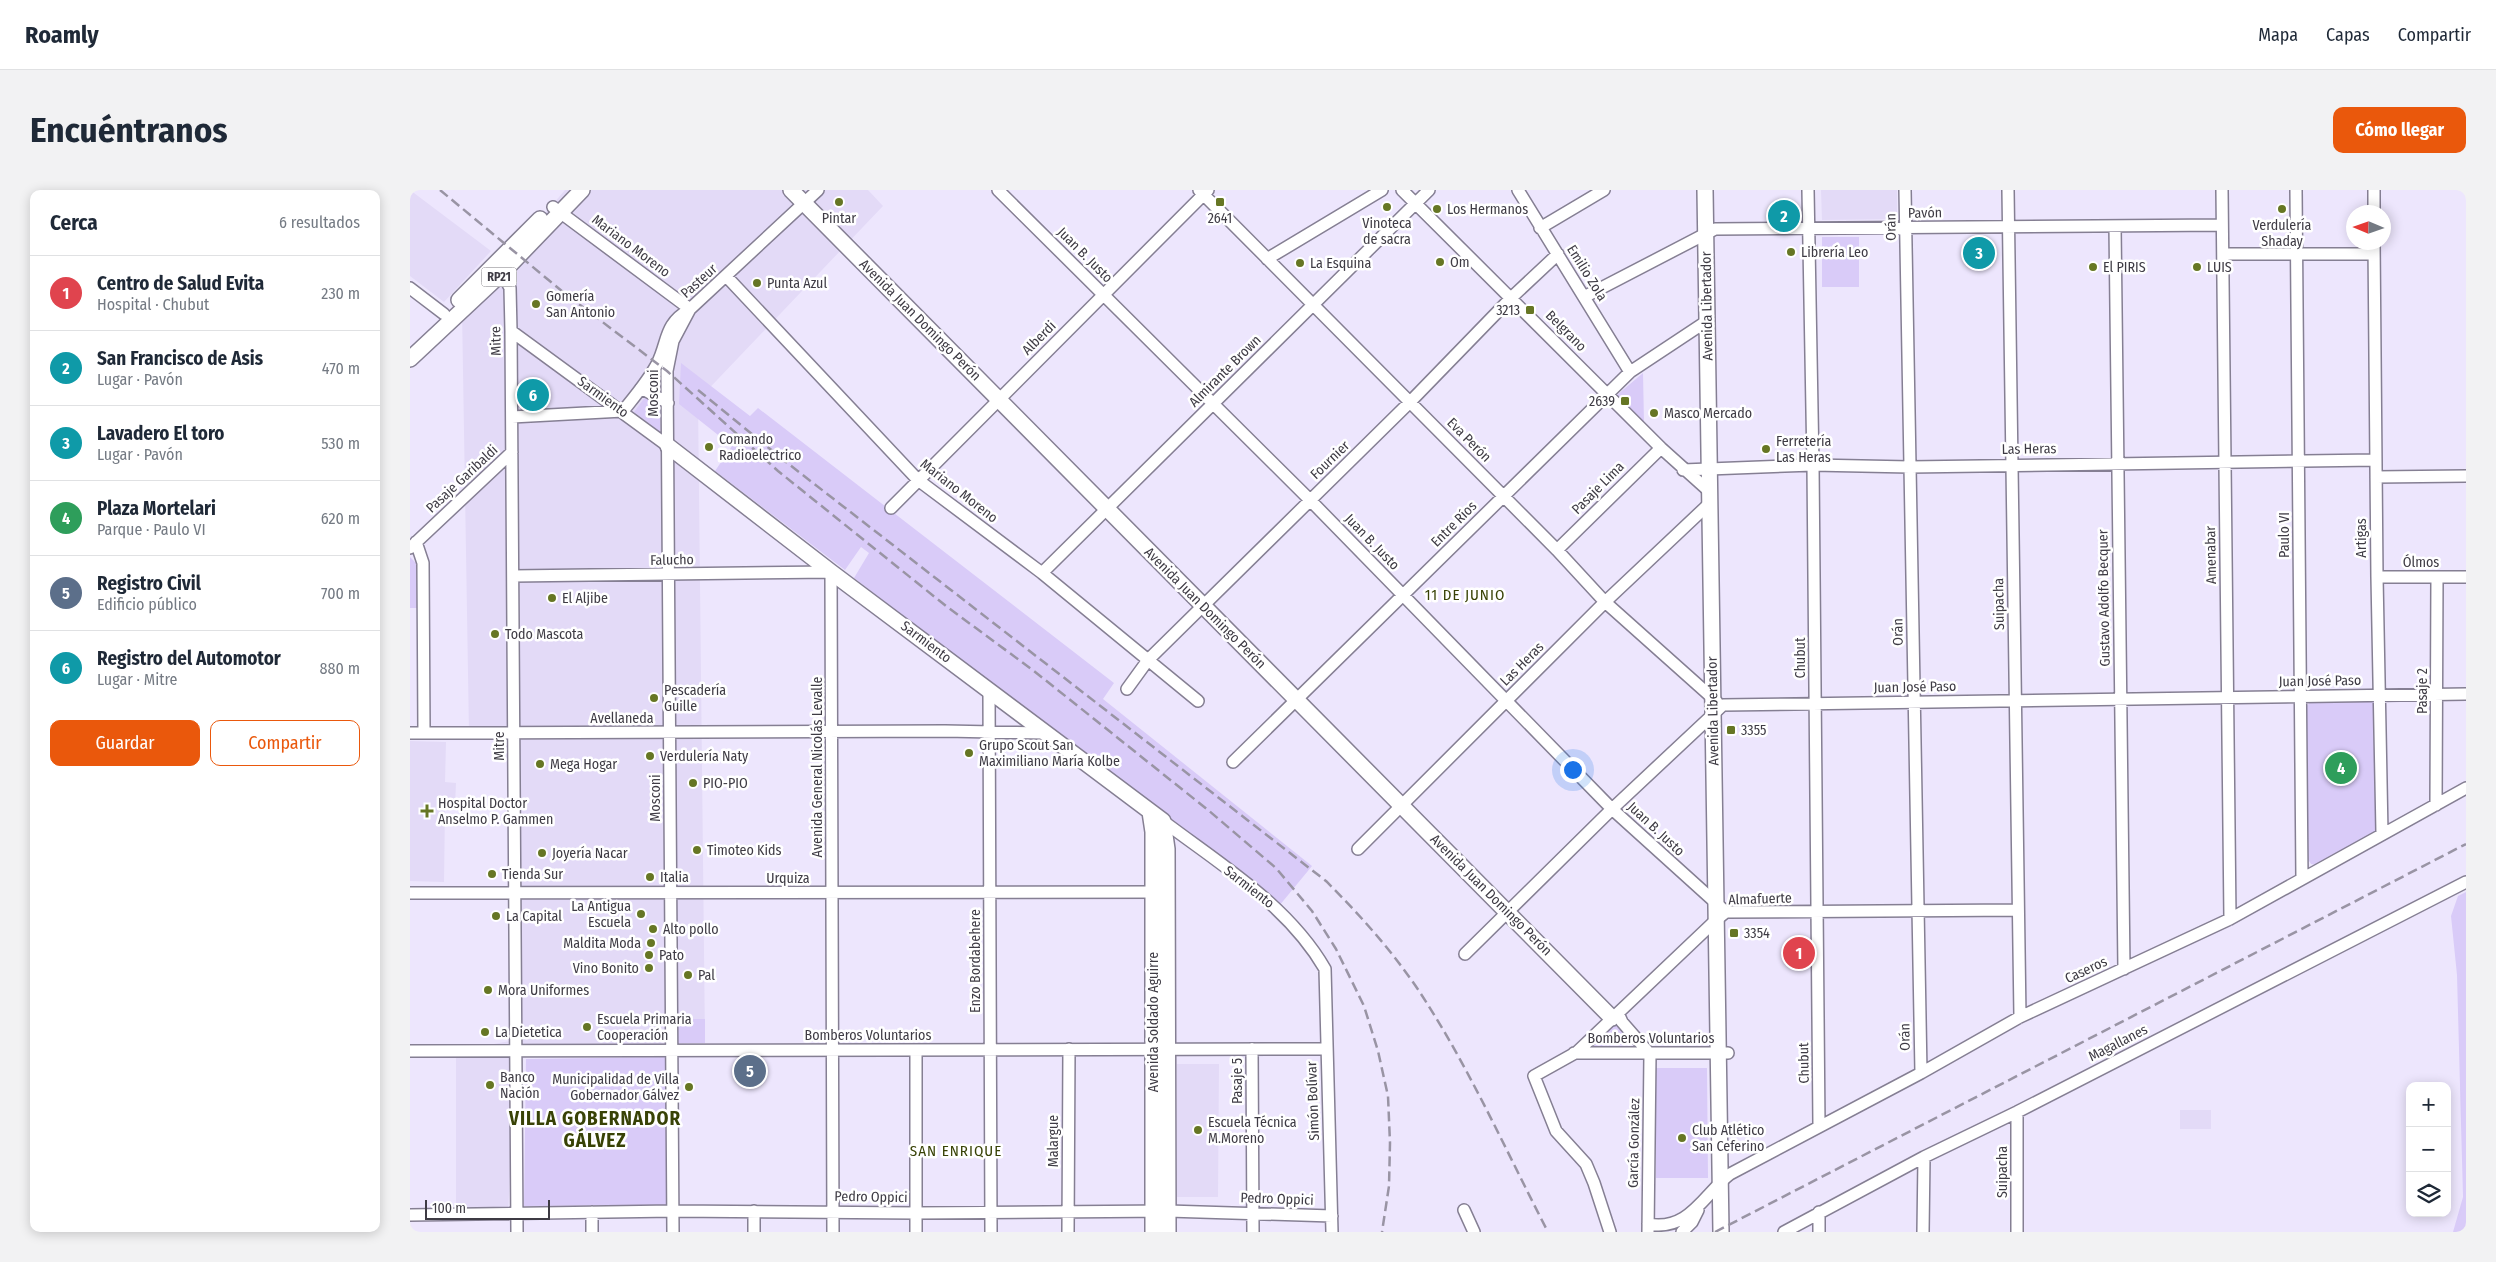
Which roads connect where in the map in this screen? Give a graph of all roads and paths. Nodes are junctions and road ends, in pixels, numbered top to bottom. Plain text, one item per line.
1 (570, 190) edge
2 (582, 190) edge
3 (791, 190) edge
4 (998, 190) edge
5 (1382, 190) edge
6 (1402, 190) edge
7 (1429, 190) edge
8 (1518, 190) edge
9 (1604, 190) edge
10 (1705, 190) edge
11 (1715, 190) edge
12 (1808, 190) edge
13 (1905, 190) edge
14 (2008, 190) edge
15 (2222, 190) edge
16 (2296, 190) edge
17 (2374, 190) edge
18 (1203, 192) edge
19 (808, 196) edge
20 (1415, 203) junction
21 (2374, 205) edge
22 (557, 210) junction
23 (2222, 225) junction
24 (2116, 226) junction
25 (2008, 227) junction
26 (1540, 228) junction
27 (1809, 228) junction
28 (1906, 228) junction
29 (1710, 231) junction
30 (2348, 250) edge
31 (2374, 250) edge
32 (1558, 254) junction
33 (2223, 254) junction
34 (2296, 254) junction
35 (1267, 259) junction
36 (500, 268) junction
37 (726, 276) junction
38 (410, 288) edge
39 (1104, 295) junction
40 (1584, 297) junction
41 (1511, 298) junction
42 (1312, 305) junction
43 (690, 309) junction
44 (444, 314) junction
45 (1707, 321) junction
46 (511, 331) junction
47 (410, 346) edge
48 (410, 359) edge
49 (1630, 372) junction
50 (641, 388) junction
51 (1607, 394) junction
52 (1001, 397) junction
53 (1410, 402) junction
54 (668, 403) junction
55 (1212, 404) junction
56 (623, 411) junction
57 (512, 417) junction
58 (668, 446) junction
59 (1661, 448) junction
60 (512, 452) junction
61 (2376, 460) junction
62 (2298, 461) junction
63 (2225, 462) junction
64 (2118, 463) junction
65 (2010, 464) junction
66 (1813, 465) junction
67 (1910, 467) junction
68 (1714, 469) junction
69 (1684, 470) junction
70 (2466, 476) edge
71 (2376, 478) junction
72 (918, 480) junction
73 (1503, 496) junction
74 (1710, 498) junction
75 (1310, 500) junction
76 (1109, 506) junction
77 (891, 508) dead end
78 (413, 545) edge
79 (1557, 550) junction
80 (831, 572) junction
81 (1042, 573) junction
82 (669, 575) junction
83 (513, 576) junction
84 (2377, 577) junction
85 (2437, 577) junction
86 (2466, 577) edge
87 (1402, 595) junction
88 (1605, 602) junction
89 (1206, 603) junction
90 (1148, 660) junction
91 (1127, 689) dead end
92 (989, 690) junction
93 (2437, 694) junction
94 (2466, 694) edge
95 (2380, 695) junction
96 (2300, 696) junction
97 (1299, 697) junction
98 (2228, 697) junction
99 (2120, 699) junction
100 (2016, 700) junction
101 (1198, 701) dead end
102 (1506, 701) junction
103 (1914, 702) junction
104 (1815, 704) junction
105 (1716, 706) junction
106 (832, 732) junction
107 (988, 732) junction
108 (410, 733) edge
109 (424, 733) junction
110 (514, 733) junction
111 (670, 733) junction
112 (1044, 733) junction
113 (1233, 762) dead end
114 (2466, 788) edge
115 (1404, 803) junction
116 (2436, 805) junction
117 (1612, 809) junction
118 (1150, 812) junction
119 (1163, 821) junction
120 (2382, 834) junction
121 (1358, 849) dead end
122 (2302, 880) junction
123 (2466, 882) edge
124 (410, 892) edge
125 (515, 892) junction
126 (671, 892) junction
127 (832, 892) junction
128 (990, 892) junction
129 (1160, 892) junction
130 (1510, 910) junction
131 (2018, 910) junction
132 (1918, 911) junction
133 (1720, 912) junction
134 (1817, 912) junction
135 (2230, 919) junction
136 (1465, 954) dead end
137 (1325, 969) joint
138 (2124, 969) junction
139 (2020, 1017) junction
140 (1618, 1018) junction
141 (1160, 1049) junction
142 (1252, 1049) junction
143 (1326, 1049) junction
144 (672, 1050) junction
145 (833, 1050) junction
146 (916, 1050) junction
147 (990, 1050) junction
148 (1068, 1050) junction
149 (410, 1051) edge
150 (516, 1051) junction
151 (1574, 1053) junction
152 (1650, 1054) junction
153 (1723, 1054) junction
154 (1921, 1073) junction
155 (2017, 1112) junction
156 (1820, 1126) junction
157 (1924, 1157) junction
158 (1725, 1178) junction
159 (1464, 1210) dead end
160 (1698, 1210) junction
161 (672, 1211) junction
162 (754, 1211) junction
163 (833, 1211) junction
164 (1161, 1211) junction
165 (592, 1212) junction
166 (991, 1212) junction
167 (1068, 1212) junction
168 (1253, 1212) junction
169 (1819, 1212) junction
170 (916, 1213) junction
171 (517, 1214) junction
172 (410, 1215) edge
173 (1332, 1216) junction
174 (1648, 1228) edge
175 (517, 1232) edge
176 (592, 1232) edge
177 (673, 1232) edge
178 (754, 1232) edge
179 (833, 1232) edge
180 (916, 1232) edge
181 (991, 1232) edge
182 (1068, 1232) edge
183 (1153, 1232) edge
184 (1168, 1232) edge
185 (1253, 1232) edge
186 (1332, 1232) edge
187 (1474, 1232) edge
188 (1610, 1232) edge
189 (1682, 1232) edge
190 (1721, 1232) edge
191 (1730, 1232) edge
192 (1784, 1232) edge
193 (1819, 1232) edge
194 (1923, 1232) edge
195 (2017, 1232) edge

1 - 22 main road, RP21
2 - 22 main road, RP21
3 - 19 main road, Avenida Juan Domingo Perón
4 - 39 street, Juan B. Justo
5 - 35 street
6 - 20 street, Belgrano
7 - 20 street, Almirante Brown
8 - 26 street, Emilio Zola
9 - 26 street
10 - 29 main road, Avenida Libertador
11 - 29 main road, Avenida Libertador
12 - 27 street, Chubut
13 - 28 street, Orán
14 - 25 street, Suipacha
15 - 23 street, Amenabar
16 - 34 street, Paulo VI
17 - 21 street
18 - 35 street, Eva Perón
18 - 39 street, Alberdi
19 - 37 street, Pasteur
19 - 52 main road, Avenida Juan Domingo Perón
20 - 41 street, Belgrano
20 - 42 street, Almirante Brown
22 - 36 main road, RP21
22 - 43 street, Mariano Moreno
23 - 24 street, Pavón
23 - 33 street, Amenabar
24 - 25 street, Pavón
24 - 64 street, Gustavo Adolfo Becquer
25 - 28 street, Pavón
25 - 65 street, Suipacha
26 - 32 street, Emilio Zola
27 - 28 street, Pavón
27 - 29 street, Pavón
27 - 66 street, Chubut
28 - 67 street, Orán
29 - 40 street, Pavón
29 - 45 main road, Avenida Libertador
29 - 68 main road, Avenida Libertador
30 - 34 street
31 - 61 street, Artigas
32 - 40 street, Emilio Zola
32 - 41 street, Fournier
33 - 34 street
33 - 63 street, Amenabar
34 - 62 street, Paulo VI
35 - 42 street, Eva Perón
36 - 44 main road, RP21
36 - 46 street, Mitre
36 - 48 main road, RP21
37 - 43 street, Pasteur
37 - 72 street, Mariano Moreno
38 - 44 street
39 - 52 street, Alberdi
39 - 55 street, Juan B. Justo
40 - 49 street, Emilio Zola
41 - 51 street, Belgrano
41 - 53 street, Fournier
42 - 53 street, Eva Perón
42 - 55 street, Almirante Brown
43 - 50 street, Pasteur
43 - 54 street, Mosconi
44 - 47 main road, RP21
45 - 49 street, Entre Ríos
45 - 68 main road, Avenida Libertador
46 - 56 street, Sarmiento
46 - 57 street, Mitre
49 - 51 street, Entre Ríos
50 - 54 street
50 - 56 street, Pasteur
51 - 59 street, Belgrano
51 - 73 street, Entre Ríos
52 - 72 street, Alberdi
52 - 76 main road, Avenida Juan Domingo Perón
53 - 73 street, Eva Perón
53 - 75 street, Fournier
54 - 58 street, Mosconi
55 - 75 street, Juan B. Justo
55 - 76 street, Almirante Brown
56 - 57 street
56 - 58 street, Sarmiento
57 - 60 street, Mitre
58 - 80 main road, Sarmiento
58 - 82 street, Mosconi
59 - 69 street, Belgrano
59 - 79 street, Pasaje Lima
60 - 78 street, Pasaje Garibaldi
60 - 83 street, Mitre
61 - 62 street, Las Heras
61 - 71 street, Artigas
62 - 63 street, Las Heras
62 - 96 street, Paulo VI
63 - 64 street, Las Heras
63 - 98 street, Amenabar
64 - 65 street, Las Heras
64 - 99 street, Gustavo Adolfo Becquer
65 - 67 street, Las Heras
65 - 100 street, Suipacha
66 - 67 street, Las Heras
66 - 68 street, Las Heras
66 - 104 street, Chubut
67 - 103 street, Orán
68 - 69 street, Las Heras
68 - 74 main road, Avenida Libertador
68 - 105 main road, Avenida Libertador
69 - 74 street, Belgrano
70 - 71 street
71 - 84 street, Artigas
72 - 77 street, Alberdi
72 - 81 street, Mariano Moreno
73 - 79 street, Eva Perón
73 - 87 street, Entre Ríos
74 - 88 street, Las Heras
74 - 105 main road, Avenida Libertador
75 - 87 street, Juan B. Justo
75 - 89 street, Fournier
76 - 81 street, Almirante Brown
76 - 89 main road, Avenida Juan Domingo Perón
78 - 109 street
79 - 88 street, Eva Perón
80 - 82 street, Falucho
80 - 92 main road, Sarmiento
80 - 106 street, Avenida General Nicolás Levalle
81 - 90 street, Mariano Moreno
82 - 83 street, Falucho
82 - 111 street, Mosconi
83 - 110 street, Mitre
84 - 85 street, Ólmos
84 - 95 street, Artigas
85 - 86 street, Ólmos
85 - 93 street, Pasaje 2
87 - 97 street, Entre Ríos
87 - 102 street, Juan B. Justo
88 - 102 street, Las Heras
88 - 105 street, Eva Perón
89 - 90 street, Fournier
89 - 97 main road, Avenida Juan Domingo Perón
90 - 91 street, Fournier
90 - 101 street, Mariano Moreno
92 - 107 street, Enzo Bordabehere
92 - 112 main road, Sarmiento
93 - 94 street, Juan José Paso
93 - 95 street, Juan José Paso
93 - 116 street, Pasaje 2
95 - 96 street, Juan José Paso
95 - 120 street, Artigas
96 - 98 street, Juan José Paso
96 - 122 street, Paulo VI
97 - 113 street, Entre Ríos
97 - 115 main road, Avenida Juan Domingo Perón
98 - 99 street, Juan José Paso
98 - 135 street, Amenabar
99 - 100 street, Juan José Paso
99 - 138 street, Gustavo Adolfo Becquer
100 - 103 street, Juan José Paso
100 - 131 street, Suipacha
102 - 115 street, Las Heras
102 - 117 street, Juan B. Justo
103 - 104 street, Juan José Paso
103 - 132 street, Orán
104 - 105 street, Juan José Paso
104 - 134 street, Chubut
105 - 117 street
105 - 133 main road, Avenida Libertador
106 - 107 street, Avellaneda
106 - 111 street, Avellaneda
106 - 127 street, Avenida General Nicolás Levalle
107 - 112 street, Avellaneda
107 - 128 street, Enzo Bordabehere
108 - 109 street, Avellaneda
109 - 110 street, Avellaneda
110 - 111 street, Avellaneda
110 - 125 street, Mitre
111 - 126 street, Mosconi
112 - 118 main road, Sarmiento
114 - 116 street, Caseros
115 - 121 street, Las Heras
115 - 130 main road, Avenida Juan Domingo Perón
116 - 120 street, Caseros
117 - 130 street
117 - 133 street, Juan B. Justo
118 - 119 main road, Sarmiento
118 - 129 main road, Avenida Soldado Aguirre
119 - 129 main road, Avenida Soldado Aguirre
119 - 137 street, Sarmiento
120 - 122 street, Caseros
122 - 135 street, Caseros
123 - 155 street, Magallanes
124 - 125 street, Urquiza
125 - 126 street, Urquiza
125 - 150 street, Mitre
126 - 127 street, Urquiza
126 - 144 street, Mosconi
127 - 128 street, Urquiza
127 - 145 street, Avenida General Nicolás Levalle
128 - 129 street, Urquiza
128 - 147 street, Enzo Bordabehere
129 - 141 main road, Avenida Soldado Aguirre
130 - 136 street
130 - 140 main road, Avenida Juan Domingo Perón
131 - 132 street, Almafuerte
131 - 139 street, Suipacha
132 - 134 street, Almafuerte
132 - 154 street, Orán
133 - 134 street, Almafuerte
133 - 140 street, Almafuerte
133 - 153 main road, Avenida Libertador
134 - 156 street, Chubut
135 - 138 street, Caseros
137 - 143 street, Simón Bolívar
138 - 139 street, Caseros
139 - 154 street, Caseros
140 - 151 street, Almafuerte
140 - 152 street, Avenida Juan Domingo Perón
141 - 142 street, Bomberos Voluntarios
141 - 148 street, Bomberos Voluntarios
141 - 164 main road, Avenida Soldado Aguirre
142 - 143 street, Bomberos Voluntarios
142 - 168 street, Pasaje 5
143 - 173 street, Simón Bolívar
144 - 145 street, Bomberos Voluntarios
144 - 150 street, Bomberos Voluntarios
144 - 161 street, Mosconi
145 - 146 street, Bomberos Voluntarios
145 - 163 street, Avenida General Nicolás Levalle
146 - 147 street, Bomberos Voluntarios
146 - 170 street
147 - 148 street, Bomberos Voluntarios
147 - 166 street, Enzo Bordabehere
148 - 167 street, Malargue
149 - 150 street, Bomberos Voluntarios
150 - 171 street, Mitre
151 - 152 street, Bomberos Voluntarios
151 - 188 street, Almafuerte
152 - 153 street, Bomberos Voluntarios
152 - 174 street, García González
153 - 158 main road, Avenida Libertador
154 - 156 street, Caseros
155 - 157 street, Magallanes
155 - 195 street, Suipacha
156 - 158 street, Caseros
157 - 169 street, Magallanes
157 - 194 street
158 - 160 street
158 - 190 main road, Avenida Libertador
158 - 191 main road, Avenida Libertador
159 - 187 street
160 - 174 street
160 - 189 street
161 - 162 street, Pedro Oppici
161 - 165 street, Pedro Oppici
161 - 177 street, Mosconi
162 - 163 street, Pedro Oppici
162 - 178 street
163 - 170 street, Pedro Oppici
163 - 179 street, Avenida General Nicolás Levalle
164 - 167 street, Pedro Oppici
164 - 168 street, Pedro Oppici
164 - 183 main road, Avenida Soldado Aguirre
164 - 184 main road, Avenida Soldado Aguirre
165 - 171 street, Pedro Oppici
165 - 176 street
166 - 167 street, Pedro Oppici
166 - 170 street, Pedro Oppici
166 - 181 street, Enzo Bordabehere
167 - 182 street, Malargue
168 - 173 street, Pedro Oppici
168 - 185 street, Pasaje 5
169 - 192 street, Magallanes
169 - 193 street
170 - 180 street
171 - 172 street, Pedro Oppici
171 - 175 street, Mitre
173 - 186 street, Simón Bolívar

